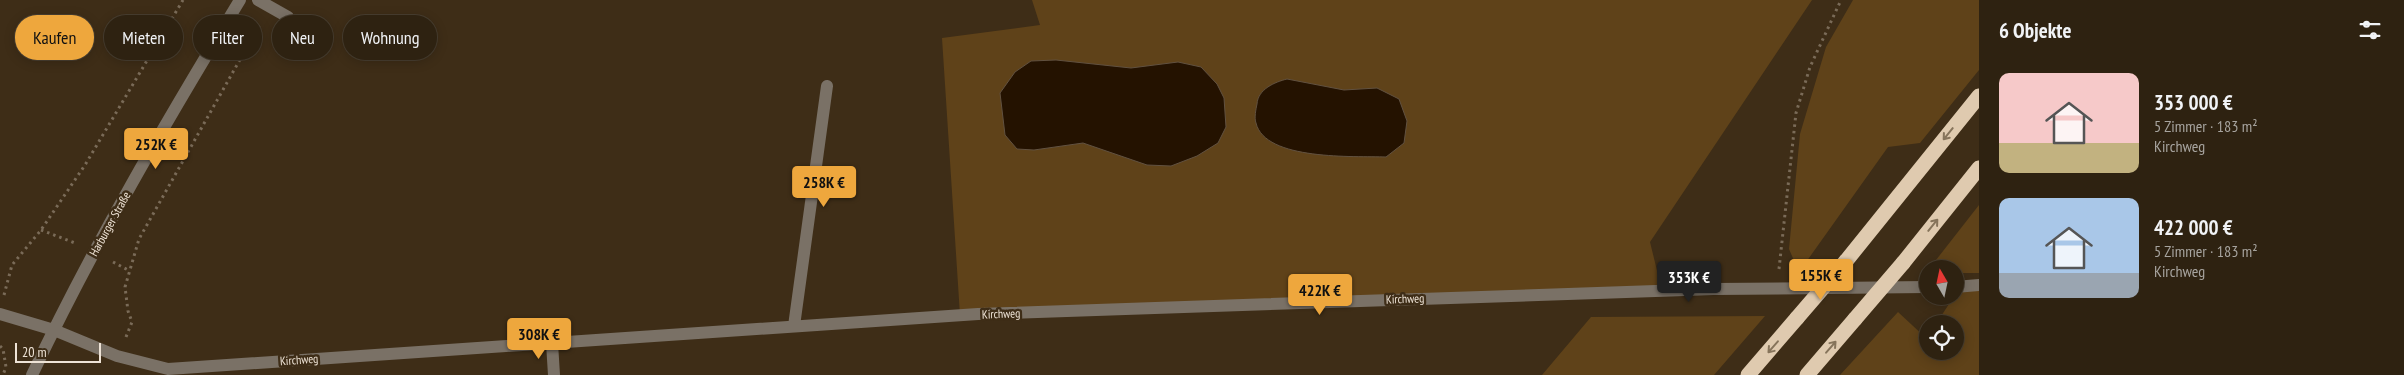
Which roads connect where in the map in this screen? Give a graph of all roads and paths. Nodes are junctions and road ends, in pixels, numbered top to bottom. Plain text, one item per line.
1 (183, 0) edge
2 (240, 0) edge
3 (258, 0) edge
4 (1841, 0) edge
5 (269, 8) junction
6 (284, 15) edge
7 (827, 86) dead end
8 (1979, 96) edge
9 (1979, 168) edge
10 (41, 230) junction
11 (81, 245) dead end
12 (108, 259) dead end
13 (130, 271) junction
14 (1979, 285) edge
15 (1964, 286) edge
16 (1919, 287) edge
17 (1776, 288) junction
18 (2, 300) dead end
19 (0, 314) edge
20 (794, 326) junction
21 (54, 330) junction
22 (552, 343) junction
23 (0, 346) edge
24 (117, 356) junction
25 (168, 372) edge
26 (3, 375) edge
27 (32, 375) edge
28 (554, 375) edge
29 (1748, 375) edge
30 (1807, 375) edge

1 - 10 path
2 - 21 street, Harburger Straße
3 - 5 street
4 - 17 path
5 - 6 street
5 - 13 path
7 - 20 street
8 -> 29 highway, bridge
30 -> 9 highway, bridge
10 - 11 path
10 - 18 path
12 - 13 path
13 - 24 path
14 - 15 street
16 - 17 street, Kirchweg
17 - 20 street, Kirchweg
19 - 21 street, Kirchweg
20 - 22 street, Kirchweg
21 - 24 street, Kirchweg
21 - 27 street, Harburger Straße
22 - 25 street, Kirchweg
22 - 28 street
23 - 26 path
24 - 25 street, Kirchweg

